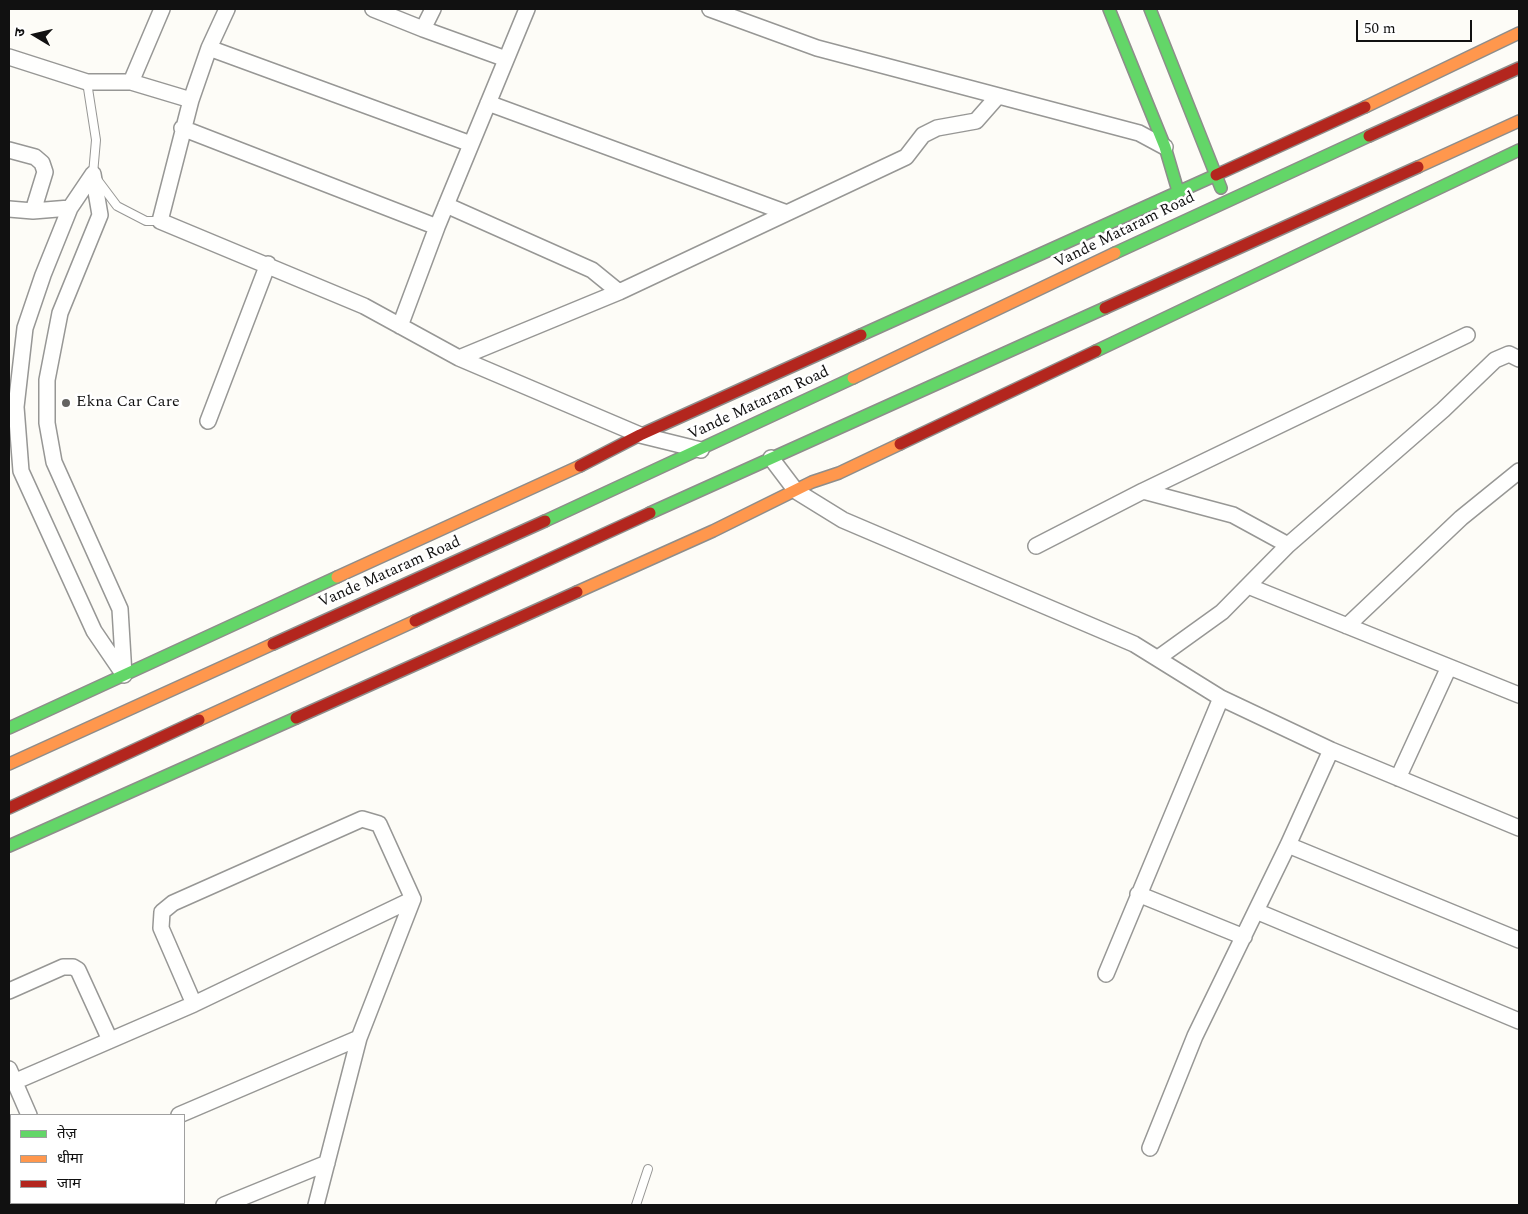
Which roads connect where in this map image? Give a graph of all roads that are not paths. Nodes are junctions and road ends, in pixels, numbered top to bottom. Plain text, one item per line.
1 (162, 9) edge
2 (227, 9) edge
3 (374, 9) edge
4 (433, 9) edge
5 (526, 9) edge
6 (710, 9) edge
7 (1109, 9) edge
8 (1150, 9) edge
9 (423, 29) junction
10 (1519, 33) edge
11 (209, 48) junction
12 (9, 57) edge
13 (506, 59) junction
14 (1519, 68) edge
15 (87, 82) junction
16 (131, 82) junction
17 (998, 96) junction
18 (191, 100) junction
19 (488, 103) junction
20 (1519, 121) edge
21 (182, 128) junction
22 (471, 144) junction
23 (1165, 147) junction
24 (9, 150) edge
25 (1519, 150) edge
26 (93, 174) junction
27 (1216, 175) junction
28 (1178, 191) junction
29 (1226, 200) junction
30 (446, 205) junction
31 (70, 208) junction
32 (9, 209) edge
33 (33, 210) junction
34 (787, 213) junction
35 (160, 221) junction
36 (437, 227) junction
37 (268, 264) junction
38 (619, 292) junction
39 (400, 326) junction
40 (1467, 335) dead end
41 (459, 358) junction
42 (1519, 359) edge
43 (208, 421) dead end
44 (640, 435) junction
45 (701, 450) junction
46 (771, 458) junction
47 (1519, 471) edge
48 (796, 491) junction
49 (1143, 492) junction
50 (1288, 545) junction
51 (1036, 546) dead end
52 (1248, 586) junction
53 (1347, 626) junction
54 (1158, 658) junction
55 (1449, 666) junction
56 (124, 675) junction
57 (1519, 695) edge
58 (1221, 698) junction
59 (9, 728) edge
60 (1331, 750) junction
61 (9, 764) edge
62 (1398, 778) junction
63 (9, 808) edge
64 (1519, 828) edge
65 (1288, 845) junction
66 (9, 846) edge
67 (1138, 894) junction
68 (412, 899) junction
69 (1256, 912) junction
70 (1244, 937) junction
71 (1519, 940) edge
72 (1106, 974) dead end
73 (9, 991) edge
74 (194, 1004) junction
75 (1519, 1021) edge
76 (359, 1038) junction
77 (110, 1040) junction
78 (12, 1075) edge
79 (29, 1114) edge
80 (181, 1114) edge
81 (1150, 1148) dead end
82 (327, 1163) junction
83 (648, 1170) dead end
84 (224, 1205) edge
85 (316, 1205) edge
86 (636, 1205) edge

1 - 16 street
2 - 11 street
3 - 9 street
4 - 9 street
5 - 13 street
6 - 17 street
7 - 23 street
8 - 27 street
9 - 13 street
10 - 27 street
11 - 18 street
11 - 22 street
12 - 15 street
13 - 19 street
14 - 29 street, Vande Mataram Road
15 - 16 street
15 - 26 lane
16 - 18 street
17 - 23 street
17 - 34 street
18 - 21 street
19 - 22 street
19 - 34 street
20 - 46 street
21 - 35 street
21 - 36 street
22 - 30 street
23 - 28 street
24 - 33 street
25 - 48 street
26 - 31 street
26 - 35 lane
26 - 56 street
27 - 28 street
27 - 29 street
28 - 44 street
29 - 45 street, Vande Mataram Road
30 - 36 street
30 - 38 street
31 - 33 street
31 - 56 street
32 - 33 street
34 - 38 street
35 - 37 street
36 - 39 street
37 - 39 street
37 - 43 street
38 - 41 street
39 - 41 street
40 - 49 street
41 - 44 street
42 - 50 street
44 - 45 street
44 - 56 street
45 - 61 street, Vande Mataram Road
46 - 48 street
46 - 63 street
47 - 53 street
48 - 54 street
48 - 66 street
49 - 50 street
49 - 51 street
50 - 52 street
52 - 53 street
52 - 54 street
53 - 55 street
54 - 58 street
55 - 57 street
55 - 62 street
56 - 59 street
58 - 60 street
58 - 67 street
60 - 62 street
60 - 65 street
62 - 64 street
65 - 69 street
65 - 71 street
67 - 70 street
67 - 72 street
68 - 74 street
68 - 74 street
68 - 76 street
69 - 70 street
69 - 75 street
70 - 81 street
73 - 77 street
74 - 77 street
76 - 80 street
76 - 82 street
77 - 78 street
78 - 79 street
82 - 84 street
82 - 85 street
83 - 86 lane

